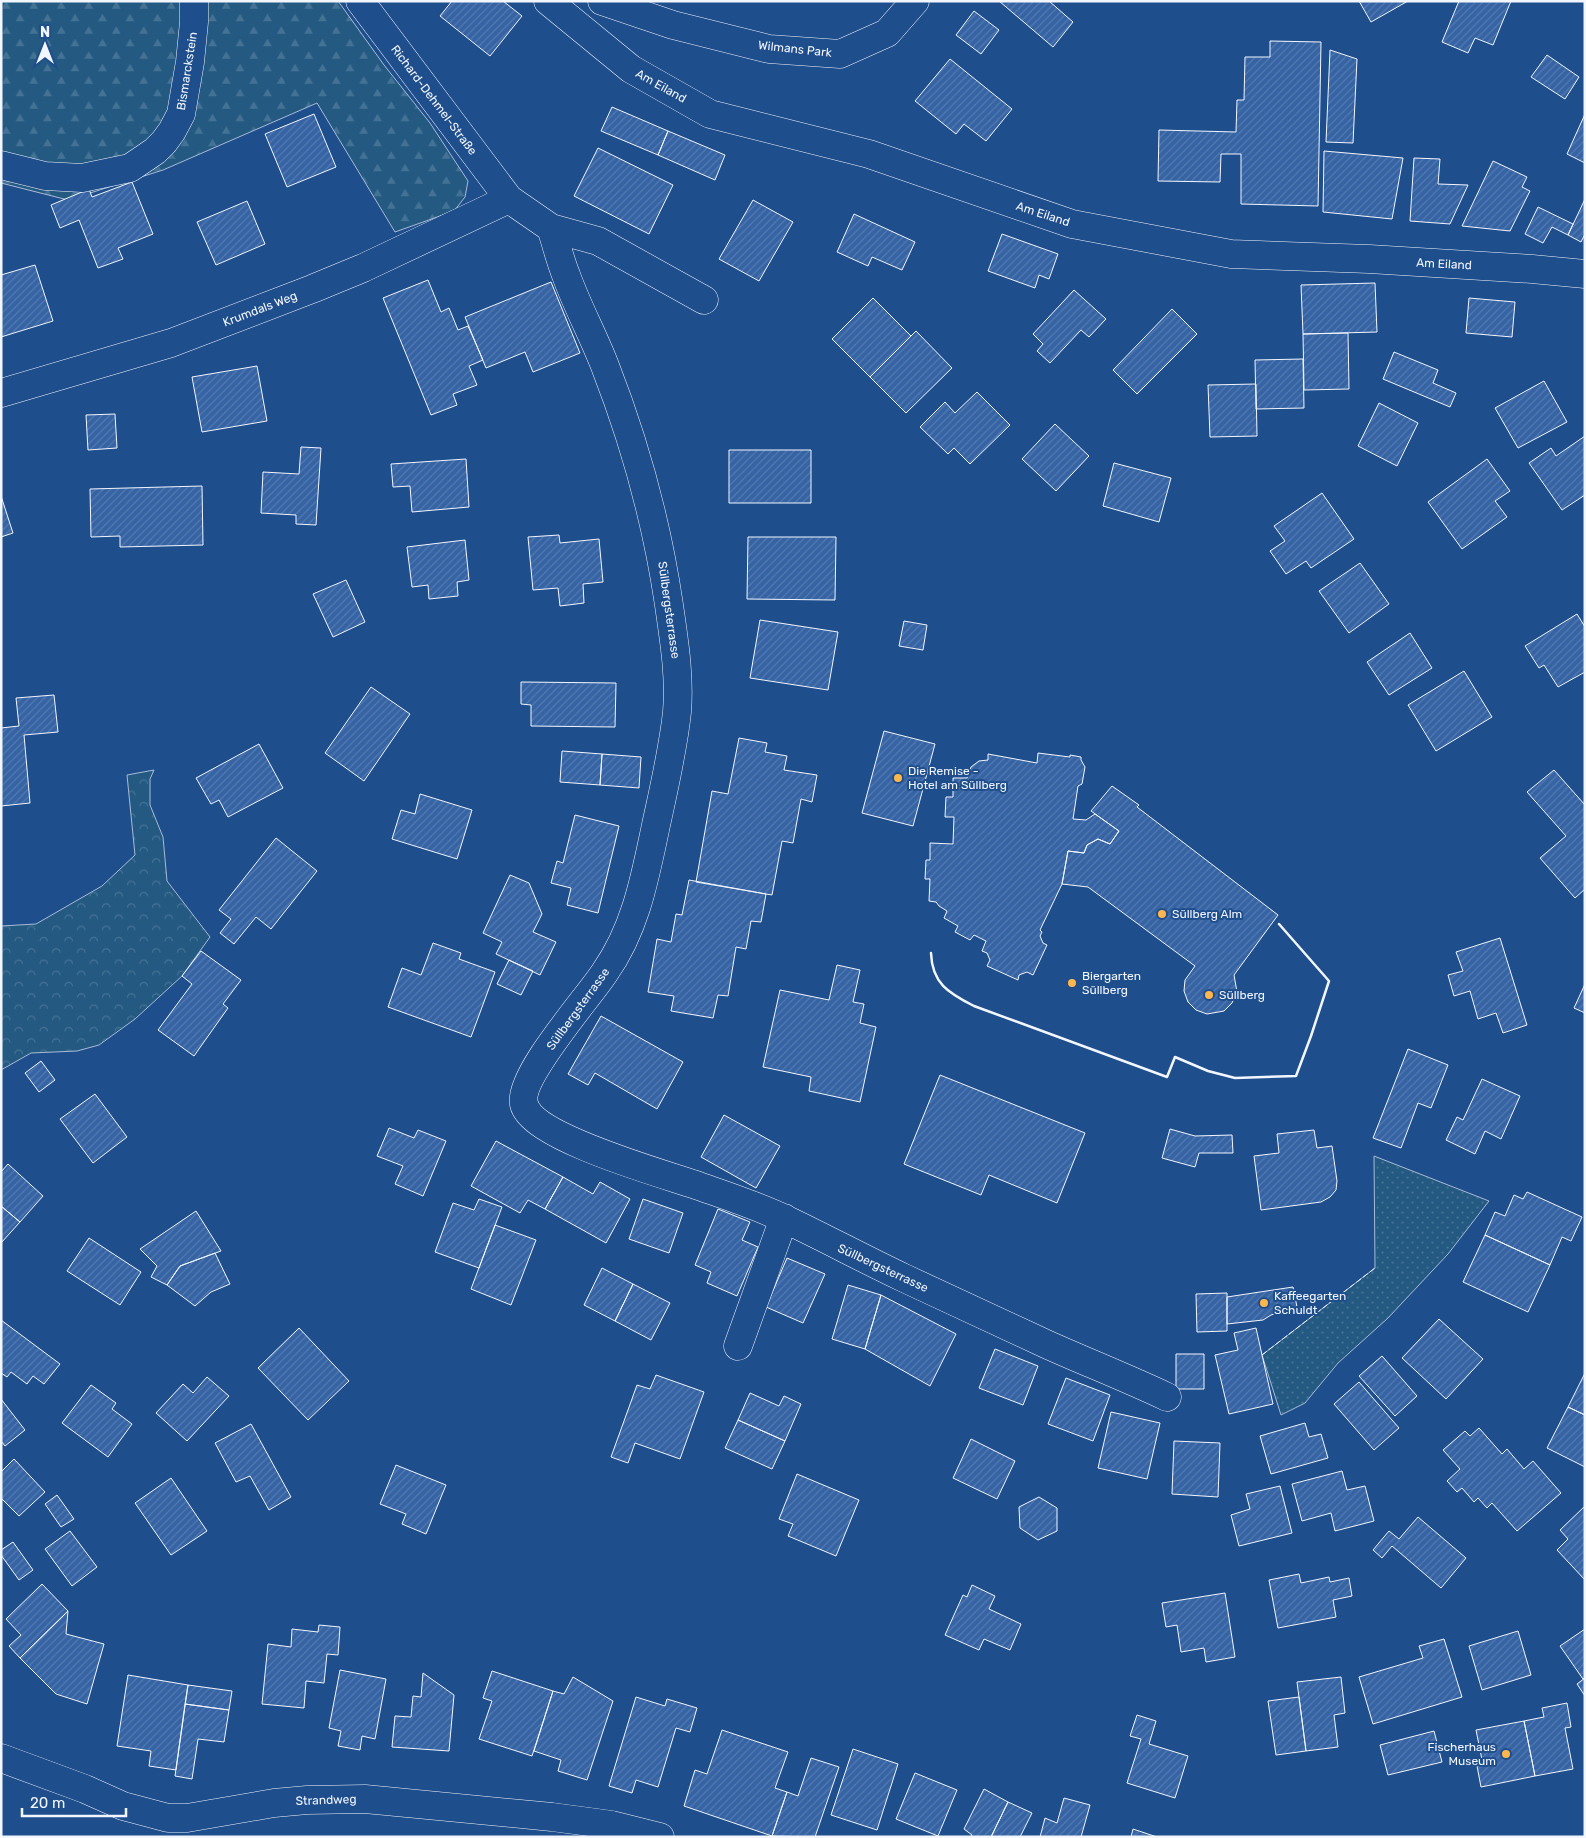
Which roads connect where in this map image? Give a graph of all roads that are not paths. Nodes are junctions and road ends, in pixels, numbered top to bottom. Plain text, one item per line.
1 (194, 1) edge
2 (360, 1) edge
3 (548, 1) edge
4 (602, 1) edge
5 (915, 1) edge
6 (1, 165) edge
7 (509, 199) junction
8 (551, 228) junction
9 (1585, 274) edge
10 (704, 300) dead end
11 (1, 393) edge
12 (784, 1218) junction
13 (738, 1346) dead end
14 (1167, 1397) dead end
15 (1, 1758) edge
16 (660, 1837) edge

1 - 6 street, Bismarckstein
2 - 7 street, Richard-Dehmel-Straße
3 - 9 street, Am Eiland
4 - 5 street, Wilmans Park
7 - 8 street
7 - 11 street, Krumdals Weg
8 - 10 street
8 - 12 street, Süllbergsterrasse
12 - 13 street
12 - 14 street, Süllbergsterrasse
15 - 16 street, Strandweg

